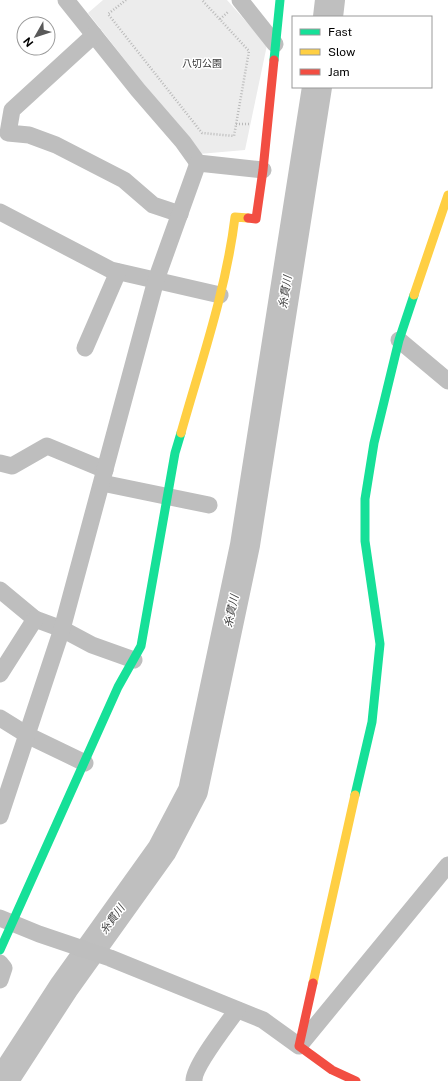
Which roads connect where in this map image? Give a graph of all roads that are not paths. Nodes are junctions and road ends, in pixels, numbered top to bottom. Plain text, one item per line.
1 (66, 0) edge
2 (240, 0) edge
3 (280, 0) edge
4 (94, 35) junction
5 (275, 44) junction
6 (4, 127) edge
7 (198, 163) junction
8 (263, 170) junction
9 (448, 195) edge
10 (0, 212) edge
11 (180, 214) junction
12 (118, 272) junction
13 (156, 280) junction
14 (220, 295) junction
15 (399, 340) junction
16 (85, 348) dead end
17 (448, 381) edge
18 (0, 463) edge
19 (103, 476) junction
20 (167, 497) junction
21 (209, 505) dead end
22 (0, 590) edge
23 (35, 619) junction
24 (62, 629) junction
25 (134, 660) junction
26 (0, 674) edge
27 (0, 718) edge
28 (27, 734) junction
29 (85, 763) junction
30 (0, 816) edge
31 (448, 865) edge
32 (6, 920) edge
33 (0, 950) edge
34 (0, 963) edge
35 (0, 980) edge
36 (238, 1010) junction
37 (299, 1046) junction
38 (194, 1081) edge
39 (356, 1081) edge

1 - 4 street
2 - 5 street
3 - 5 street
4 - 6 street
4 - 7 street
5 - 8 street
6 - 11 street
7 - 8 street
7 - 11 street
8 - 14 street
9 - 15 street
10 - 12 street
11 - 13 street
12 - 13 street
12 - 16 street
13 - 14 street
13 - 19 street
14 - 20 street
15 - 17 street
15 - 37 street
18 - 19 street
19 - 20 street
19 - 24 street
20 - 21 street
20 - 25 street
22 - 23 street
23 - 24 street
23 - 26 street
24 - 25 street
24 - 28 street
25 - 29 street
27 - 28 street
28 - 29 street
28 - 30 street
29 - 32 street
31 - 37 street
32 - 33 street
32 - 36 street
34 - 35 street
36 - 37 street
36 - 38 street
37 - 39 street

